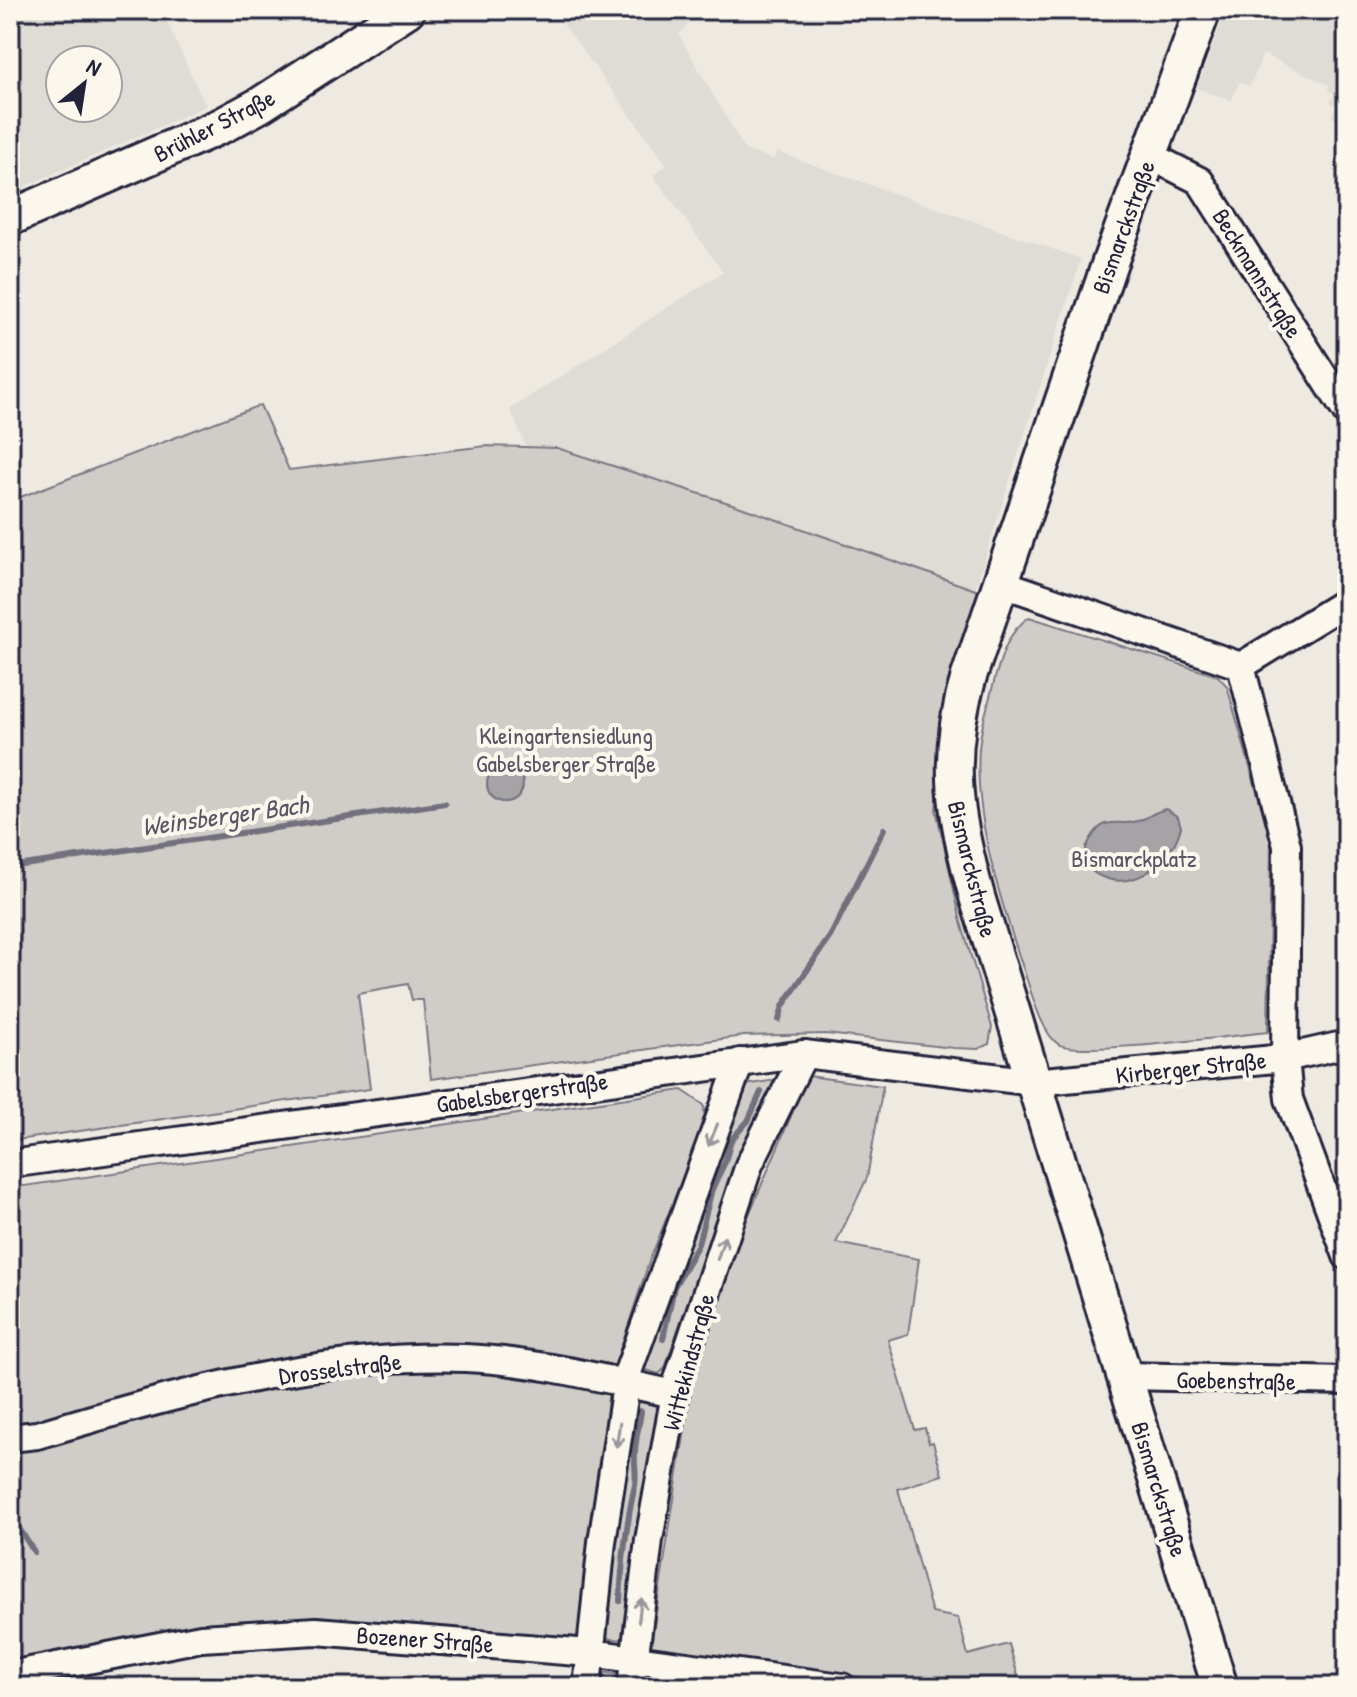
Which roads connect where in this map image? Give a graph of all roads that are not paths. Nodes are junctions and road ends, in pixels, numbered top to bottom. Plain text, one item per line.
1 (407, 10) edge
2 (1203, 10) edge
3 (1149, 155) junction
4 (10, 218) edge
5 (1347, 413) edge
6 (1001, 583) junction
7 (1347, 601) edge
8 (1241, 666) junction
9 (1347, 1044) edge
10 (804, 1054) junction
11 (1285, 1058) junction
12 (740, 1062) junction
13 (1034, 1082) junction
14 (10, 1164) edge
15 (1347, 1256) edge
16 (1126, 1376) junction
17 (1347, 1381) edge
18 (625, 1383) junction
19 (674, 1394) junction
20 (10, 1438) edge
21 (590, 1653) junction
22 (634, 1659) junction
23 (10, 1675) edge
24 (587, 1687) edge
25 (631, 1687) edge
26 (842, 1687) edge
27 (1220, 1687) edge

1 - 4 main road, Brühler Straße
2 - 3 main road, Bismarckstraße
3 - 5 street, Beckmannstraße
3 - 6 main road, Bismarckstraße
6 - 8 street
6 - 13 main road, Bismarckstraße
7 - 8 street
8 - 11 street
9 - 11 street, Kirberger Straße
10 - 12 street, Gabelsbergerstraße
10 - 13 street, Gabelsbergerstraße
19 -> 10 street, Wittekindstraße
11 - 13 street, Kirberger Straße
11 - 15 street
12 - 14 street, Gabelsbergerstraße
12 -> 18 street, Wittekindstraße
13 - 16 main road, Bismarckstraße
16 - 17 street, Goebenstraße
16 - 27 main road, Bismarckstraße
18 - 19 street, Drosselstraße
18 - 20 street, Drosselstraße
18 -> 21 street, Wittekindstraße
22 -> 19 street, Wittekindstraße
21 - 22 street, Bozener Straße
21 - 23 street, Bozener Straße
21 - 24 street, Wittekindstraße
22 - 25 street, Wittekindstraße
22 - 26 street, Bozener Straße

